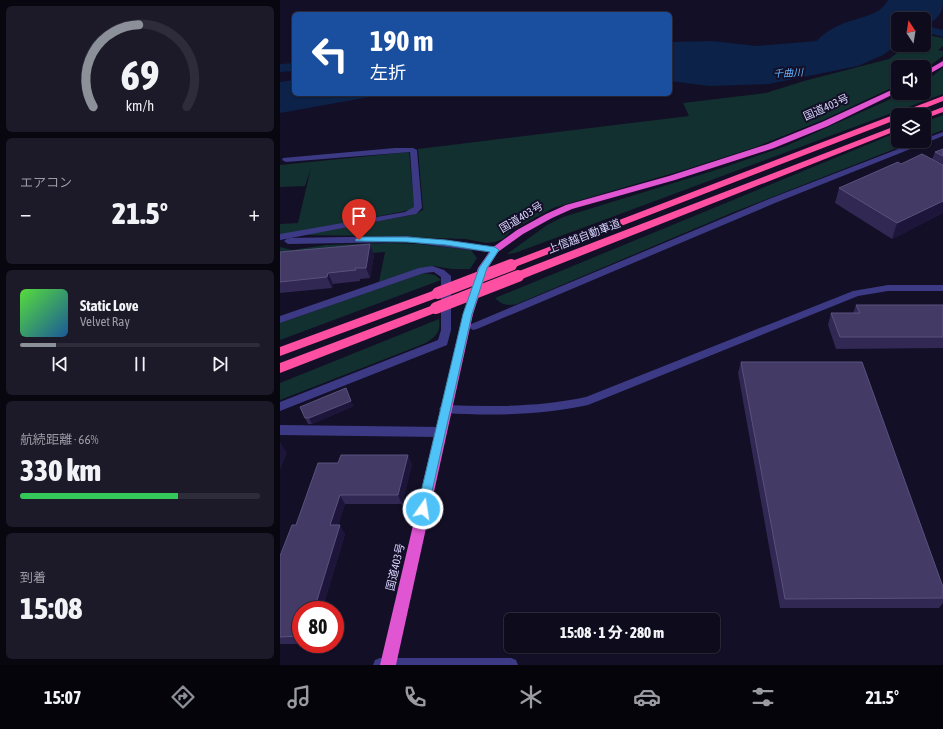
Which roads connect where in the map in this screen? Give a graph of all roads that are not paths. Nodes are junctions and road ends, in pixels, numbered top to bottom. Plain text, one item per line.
1 (943, 63) edge
2 (931, 71) edge
3 (891, 92) edge
4 (943, 98) edge
5 (917, 108) edge
6 (943, 109) edge
7 (931, 113) edge
8 (891, 118) edge
9 (891, 130) edge
10 (943, 134) edge
11 (286, 160) dead end
12 (280, 237) edge
13 (280, 241) edge
14 (495, 250) junction
15 (943, 288) edge
16 (280, 320) edge
17 (473, 327) dead end
18 (280, 352) edge
19 (280, 368) edge
20 (280, 407) edge
21 (445, 409) junction
22 (280, 430) edge
23 (440, 432) junction
24 (380, 665) edge
25 (388, 665) edge
26 (511, 665) edge

1 - 2 highway
3 - 14 highway, 国道403号
4 - 5 highway, 上信越自動車道
6 - 7 highway
8 - 18 highway, 上信越自動車道, bridge
9 - 19 highway, 上信越自動車道, bridge
10 - 17 street
11 - 12 street
13 - 14 street
14 - 21 highway, 国道403号
15 - 21 street
16 - 20 street
21 - 23 highway, 国道403号
22 - 23 street
23 - 25 highway, 国道403号
24 - 25 street
25 - 26 street

